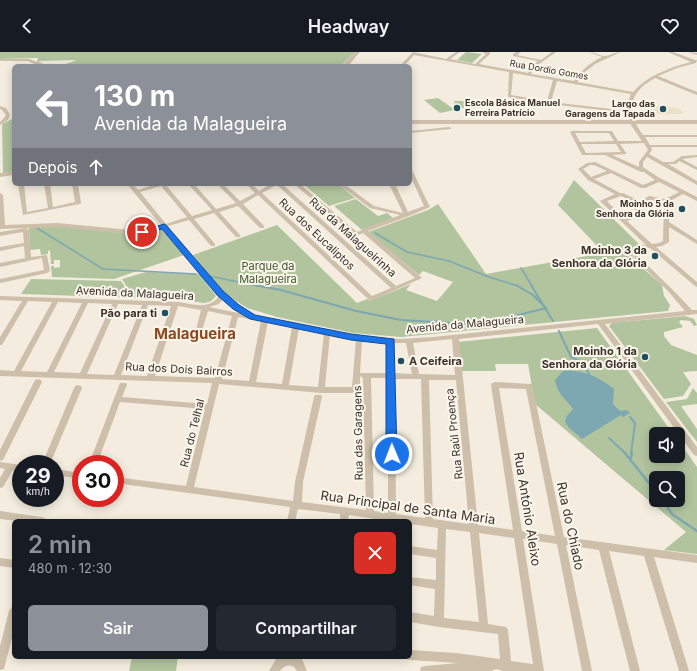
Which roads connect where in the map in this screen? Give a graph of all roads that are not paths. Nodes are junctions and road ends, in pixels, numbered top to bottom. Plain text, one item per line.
1 (358, 52) edge
2 (458, 52) edge
3 (484, 52) edge
4 (519, 52) edge
5 (591, 52) edge
6 (619, 52) edge
7 (670, 52) edge
8 (691, 52) edge
9 (414, 53) edge
10 (550, 53) edge
11 (697, 54) edge
12 (605, 57) junction
13 (0, 60) edge
14 (447, 60) junction
15 (542, 61) junction
16 (696, 62) edge
17 (38, 64) edge
18 (347, 64) edge
19 (404, 64) edge
20 (476, 65) junction
21 (510, 71) junction
22 (529, 74) junction
23 (654, 76) junction
24 (555, 79) junction
25 (575, 82) junction
26 (634, 93) junction
27 (697, 94) edge
28 (550, 103) junction
29 (0, 107) edge
30 (629, 112) junction
31 (412, 122) edge
32 (632, 122) junction
33 (697, 122) edge
34 (0, 124) edge
35 (446, 129) dead end
36 (412, 132) edge
37 (641, 136) junction
38 (697, 136) edge
39 (578, 143) junction
40 (617, 143) junction
41 (647, 144) junction
42 (697, 146) edge
43 (606, 153) junction
44 (647, 155) junction
45 (697, 156) edge
46 (679, 159) junction
47 (661, 163) junction
48 (697, 169) edge
49 (643, 170) junction
50 (611, 171) junction
51 (12, 173) edge
52 (0, 175) edge
53 (412, 177) edge
54 (590, 179) junction
55 (659, 180) junction
56 (697, 183) edge
57 (21, 186) edge
58 (48, 186) edge
59 (75, 186) edge
60 (132, 186) edge
61 (156, 186) edge
62 (164, 186) edge
63 (193, 186) edge
64 (222, 186) edge
65 (251, 186) edge
66 (271, 186) edge
67 (281, 186) edge
68 (299, 186) edge
69 (344, 186) edge
70 (393, 186) edge
71 (136, 192) junction
72 (683, 192) junction
73 (259, 193) junction
74 (618, 194) junction
75 (0, 197) edge
76 (697, 199) edge
77 (667, 201) junction
78 (640, 203) junction
79 (239, 204) junction
80 (51, 209) junction
81 (215, 210) junction
82 (0, 211) edge
83 (407, 215) junction
84 (190, 218) junction
85 (624, 221) junction
86 (667, 223) junction
87 (164, 226) junction
88 (1, 227) edge
89 (262, 227) dead end
90 (364, 231) junction
91 (0, 234) edge
92 (238, 236) dead end
93 (697, 242) edge
94 (26, 244) junction
95 (213, 245) dead end
96 (649, 246) junction
97 (0, 249) edge
98 (28, 259) junction
99 (0, 265) edge
100 (0, 281) edge
101 (697, 285) edge
102 (396, 288) junction
103 (220, 293) junction
104 (0, 298) edge
105 (26, 299) junction
106 (56, 300) junction
107 (86, 301) junction
108 (116, 302) junction
109 (146, 303) junction
110 (175, 304) junction
111 (196, 307) junction
112 (205, 308) junction
113 (694, 312) edge
114 (236, 314) junction
115 (253, 317) junction
116 (265, 320) junction
117 (600, 322) junction
118 (296, 326) junction
119 (327, 332) junction
120 (198, 334) dead end
121 (455, 337) junction
122 (358, 338) junction
123 (409, 341) junction
124 (391, 342) junction
125 (0, 343) edge
126 (0, 373) edge
127 (16, 374) junction
128 (49, 375) junction
129 (357, 375) junction
130 (367, 375) junction
131 (82, 376) junction
132 (391, 376) junction
133 (421, 377) junction
134 (116, 378) junction
135 (459, 378) junction
136 (150, 379) junction
137 (217, 381) junction
138 (38, 382) dead end
139 (252, 384) junction
140 (124, 385) dead end
141 (529, 386) joint
142 (285, 387) junction
143 (78, 388) dead end
144 (319, 394) junction
145 (118, 399) junction
146 (210, 407) junction
147 (697, 453) edge
148 (50, 455) edge
149 (96, 455) edge
150 (0, 458) edge
151 (0, 465) edge
152 (11, 466) joint
153 (124, 481) edge
154 (0, 485) edge
155 (189, 490) junction
156 (296, 505) junction
157 (345, 512) junction
158 (0, 515) edge
159 (370, 515) junction
160 (392, 518) junction
161 (26, 519) edge
162 (292, 519) edge
163 (344, 519) edge
164 (399, 519) edge
165 (412, 521) edge
166 (429, 523) junction
167 (442, 525) junction
168 (475, 529) junction
169 (517, 535) junction
170 (561, 541) junction
171 (603, 546) junction
172 (412, 550) edge
173 (648, 553) junction
174 (441, 555) junction
175 (697, 559) edge
176 (0, 562) edge
177 (12, 564) edge
178 (412, 581) edge
179 (440, 586) junction
180 (412, 617) edge
181 (12, 619) edge
182 (439, 622) junction
183 (484, 628) junction
184 (412, 655) edge
185 (0, 665) edge
186 (506, 665) junction
187 (476, 669) edge
188 (521, 669) edge
189 (539, 670) edge
190 (274, 671) edge
191 (302, 671) edge
192 (425, 671) edge
193 (429, 671) edge
194 (587, 671) edge
195 (635, 671) edge
196 (684, 671) edge

1 - 18 street
2 - 14 street
3 - 20 street
4 - 15 street
5 - 12 street
6 - 12 street
7 - 16 street
8 - 11 street
9 - 14 street, Rua Dordio Gomes
9 - 19 street
10 - 15 street
12 - 25 street
13 - 17 street
14 - 20 street, Rua Dordio Gomes
15 - 22 street
16 - 23 street
20 - 21 street, Rua Dordio Gomes
21 - 22 street, Rua Dordio Gomes
21 - 28 street
22 - 24 street, Rua Dordio Gomes
23 - 26 street
23 - 27 street
24 - 25 street, Rua Dordio Gomes
24 - 28 street
25 - 26 street, Rua Dordio Gomes
26 - 30 street
28 - 30 street
29 - 34 street
30 - 32 street
31 - 32 street
32 - 33 street
32 - 37 street
35 - 36 street
37 - 38 street
37 - 41 street
39 - 40 street
39 - 40 street
39 - 43 street
40 - 41 street
40 - 43 street
41 - 42 street
41 - 44 street
43 - 49 street
44 - 47 street
44 - 49 street
45 - 46 street
46 - 47 street
46 - 48 street
47 - 56 street
49 - 55 street
50 - 54 street
50 - 54 street
50 - 55 street
51 - 52 street
53 - 83 street
54 - 74 street
55 - 72 street
57 - 80 street
58 - 80 street
59 - 80 street
60 - 71 street
61 - 71 street
62 - 84 street
63 - 81 street
64 - 79 street
65 - 73 street, Rua dos Eucaliptos
66 - 73 street
67 - 102 street, Rua da Malagueirinha
68 - 90 street
69 - 83 street
70 - 83 street
71 - 87 street
72 - 76 street
72 - 77 street
73 - 79 street
73 - 102 street, Rua dos Eucaliptos
74 - 78 street
74 - 85 street
75 - 82 street
77 - 78 street
77 - 86 street
78 - 85 street
79 - 81 street
79 - 89 street
81 - 84 street
81 - 92 street
82 - 88 street
83 - 90 street
84 - 87 street
84 - 95 street
85 - 96 street
86 - 93 street
86 - 96 street
87 - 88 street
87 - 103 street
90 - 102 street
91 - 94 street
94 - 97 street
94 - 98 street
96 - 101 street
96 - 113 street
98 - 99 street
98 - 100 street
103 - 111 street
103 - 115 street
104 - 105 street, Avenida da Malagueira
105 - 106 street, Avenida da Malagueira
105 - 125 street
106 - 107 street, Avenida da Malagueira
106 - 127 street
107 - 108 street, Avenida da Malagueira
107 - 128 street
108 - 109 street, Avenida da Malagueira
108 - 131 street
109 - 110 street, Avenida da Malagueira
109 - 134 street
110 - 111 street, Avenida da Malagueira
110 - 136 street
111 - 112 street, Avenida da Malagueira
112 - 114 street, Avenida da Malagueira
112 - 120 street
113 - 117 street, Avenida da Malagueira
114 - 115 street, Avenida da Malagueira
114 - 137 street, Rua do Telhal
115 - 116 street, Avenida da Malagueira
116 - 118 street, Avenida da Malagueira
116 - 139 street
117 - 121 street, Avenida da Malagueira
117 - 147 street
118 - 119 street, Avenida da Malagueira
118 - 142 street
119 - 122 street, Avenida da Malagueira
119 - 144 street
121 - 123 street, Avenida da Malagueira
121 - 135 street, Rua Raúl Proença
122 - 124 street, Avenida da Malagueira
122 - 129 street
123 - 124 street, Avenida da Malagueira
123 - 133 street
124 - 132 street
126 - 127 street, Rua dos Dois Bairros
127 - 128 street, Rua dos Dois Bairros
128 - 131 street, Rua dos Dois Bairros
129 - 130 street
129 - 144 street, Rua dos Dois Bairros
130 - 132 street
130 - 159 street, Rua das Garagens
131 - 134 street, Rua dos Dois Bairros
132 - 133 street
132 - 160 street
133 - 135 street
133 - 166 street
134 - 136 street, Rua dos Dois Bairros
135 - 168 street, Rua Raúl Proença
136 - 137 street, Rua dos Dois Bairros
137 - 139 street, Rua dos Dois Bairros
137 - 146 street, Rua do Telhal
138 - 150 street
139 - 142 street, Rua dos Dois Bairros
140 - 145 street
141 - 169 street, Rua António Aleixo
141 - 170 street, Rua do Chiado
142 - 144 street, Rua dos Dois Bairros
143 - 148 street
144 - 156 street
145 - 146 street
145 - 149 street
146 - 155 street, Rua do Telhal
151 - 152 street
152 - 154 street
153 - 155 street, Rua Principal de Santa Maria
155 - 156 street, Rua Principal de Santa Maria
156 - 157 street, Rua Principal de Santa Maria
156 - 162 street
157 - 159 street, Rua Principal de Santa Maria
157 - 163 street
158 - 161 street
159 - 160 street, Rua Principal de Santa Maria
160 - 164 street, Rua Principal de Santa Maria
165 - 166 street, Rua Principal de Santa Maria
166 - 167 street, Rua Principal de Santa Maria
167 - 168 street, Rua Principal de Santa Maria
167 - 174 street
168 - 169 street, Rua Principal de Santa Maria
168 - 183 street, Rua Raúl Proença
169 - 170 street, Rua Principal de Santa Maria
169 - 189 street, Rua António Aleixo
170 - 171 street, Rua Principal de Santa Maria
170 - 194 street, Rua do Chiado
171 - 173 street, Rua Principal de Santa Maria
171 - 195 street
172 - 174 street
173 - 175 street, Rua Principal de Santa Maria
173 - 196 street
174 - 179 street
176 - 177 street
178 - 179 street
179 - 182 street
180 - 182 street
181 - 185 street
182 - 183 street
183 - 186 street
184 - 186 street
186 - 187 street
186 - 188 street
187 - 193 street
188 - 189 street
190 - 191 street
192 - 193 street

